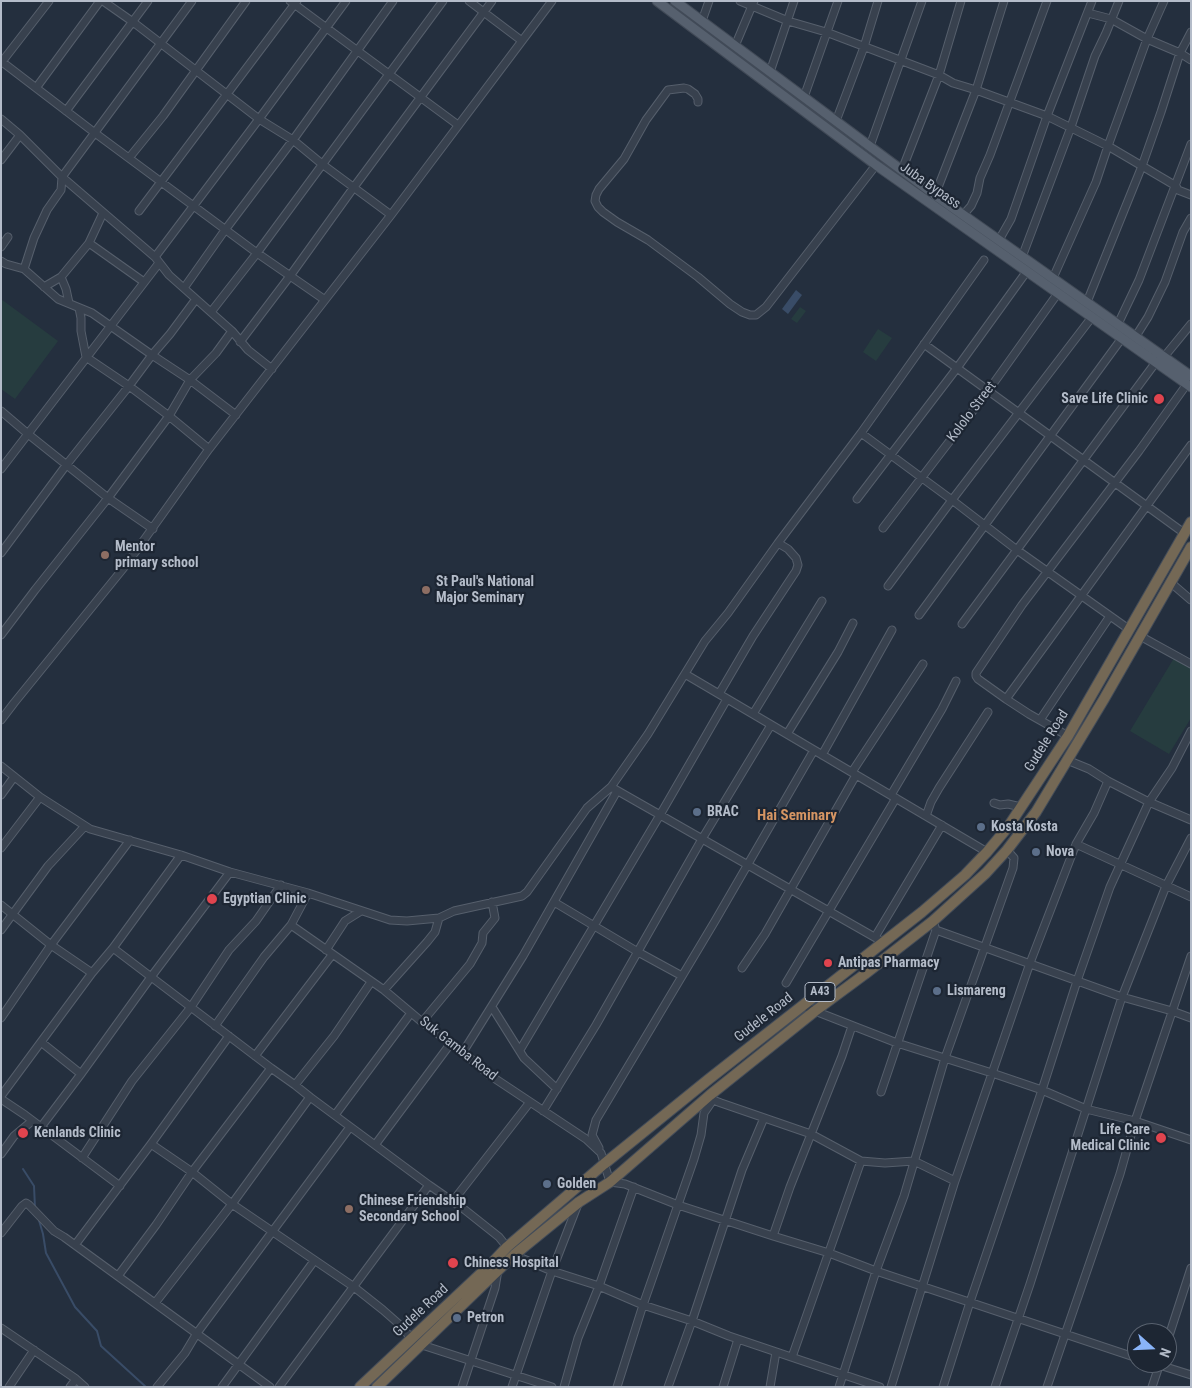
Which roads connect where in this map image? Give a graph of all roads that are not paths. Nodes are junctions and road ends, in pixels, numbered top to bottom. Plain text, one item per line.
1 (49, 1) edge
2 (102, 1) edge
3 (148, 1) edge
4 (192, 1) edge
5 (246, 1) edge
6 (346, 1) edge
7 (393, 1) edge
8 (443, 1) edge
9 (470, 1) edge
10 (492, 1) edge
11 (552, 1) edge
12 (657, 1) edge
13 (675, 1) edge
14 (709, 1) edge
15 (740, 1) edge
16 (794, 1) edge
17 (838, 1) edge
18 (878, 1) edge
19 (922, 1) edge
20 (961, 1) edge
21 (1004, 1) edge
22 (1047, 1) edge
23 (1092, 1) edge
24 (1119, 1) edge
25 (1164, 1) edge
26 (293, 2) edge
27 (753, 4) edge
28 (484, 12) junction
29 (1088, 12) junction
30 (1111, 19) junction
31 (702, 21) junction
32 (788, 21) junction
33 (133, 22) junction
34 (327, 28) junction
35 (826, 32) junction
36 (1191, 32) edge
37 (1147, 39) junction
38 (522, 41) junction
39 (161, 44) junction
40 (735, 46) junction
41 (864, 47) junction
42 (356, 51) junction
43 (1180, 53) junction
44 (902, 60) junction
45 (1191, 60) edge
46 (2, 62) edge
47 (196, 70) junction
48 (770, 72) junction
49 (389, 73) junction
50 (939, 75) junction
51 (36, 88) junction
52 (976, 90) junction
53 (226, 94) junction
54 (804, 97) junction
55 (421, 98) junction
56 (698, 102) dead end
57 (1009, 102) junction
58 (66, 110) junction
59 (1047, 116) junction
60 (1, 119) edge
61 (259, 119) junction
62 (836, 121) junction
63 (458, 125) junction
64 (1072, 127) junction
65 (95, 133) junction
66 (20, 135) junction
67 (293, 140) junction
68 (1191, 144) edge
69 (870, 146) junction
70 (1108, 146) junction
71 (130, 158) junction
72 (1, 160) edge
73 (322, 164) junction
74 (876, 165) junction
75 (1142, 166) junction
76 (902, 170) junction
77 (62, 177) junction
78 (161, 181) junction
79 (1176, 186) junction
80 (354, 187) junction
81 (935, 195) junction
82 (1191, 195) edge
83 (194, 206) junction
84 (139, 211) dead end
85 (103, 212) junction
86 (391, 214) junction
87 (963, 215) junction
88 (1191, 218) edge
89 (225, 230) junction
90 (8, 237) dead end
91 (998, 240) junction
92 (89, 243) junction
93 (1, 247) edge
94 (257, 253) junction
95 (1022, 257) junction
96 (157, 260) junction
97 (984, 260) dead end
98 (1, 261) edge
99 (24, 269) junction
100 (1027, 271) junction
101 (290, 276) junction
102 (61, 277) junction
103 (1053, 278) junction
104 (144, 282) junction
105 (44, 287) junction
106 (184, 288) junction
107 (1058, 293) junction
108 (196, 299) junction
109 (325, 300) junction
110 (1088, 302) junction
111 (69, 303) junction
112 (79, 308) junction
113 (211, 312) junction
114 (1092, 317) junction
115 (1118, 324) junction
116 (1191, 324) edge
117 (110, 325) junction
118 (232, 331) junction
119 (1136, 336) junction
120 (1122, 338) junction
121 (240, 342) junction
122 (924, 344) junction
123 (152, 355) junction
124 (86, 358) junction
125 (1160, 360) junction
126 (957, 368) junction
127 (272, 370) junction
128 (190, 380) junction
129 (1190, 382) edge
130 (129, 386) junction
131 (988, 391) junction
132 (1, 411) edge
133 (1019, 413) junction
134 (236, 415) junction
135 (169, 416) junction
136 (861, 433) junction
137 (28, 434) junction
138 (1051, 436) junction
139 (1191, 445) edge
140 (209, 449) junction
141 (892, 455) junction
142 (1084, 460) junction
143 (67, 464) junction
144 (1, 469) edge
145 (922, 477) junction
146 (1116, 483) junction
147 (108, 498) junction
148 (857, 499) dead end
149 (952, 500) junction
150 (1147, 506) junction
151 (1191, 522) edge
152 (986, 526) junction
153 (883, 528) dead end
154 (153, 529) junction
155 (1184, 533) junction
156 (778, 543) junction
157 (1191, 547) edge
158 (1017, 550) junction
159 (1, 553) edge
160 (1048, 571) junction
161 (1170, 582) junction
162 (888, 586) dead end
163 (1081, 596) junction
164 (1191, 600) edge
165 (822, 601) dead end
166 (919, 615) dead end
167 (1110, 616) junction
168 (852, 623) dead end
169 (962, 624) dead end
170 (892, 630) dead end
171 (1130, 630) junction
172 (1, 635) edge
173 (1140, 636) junction
174 (923, 664) dead end
175 (1191, 664) edge
176 (685, 674) junction
177 (956, 681) dead end
178 (719, 694) junction
179 (727, 699) junction
180 (1006, 699) junction
181 (988, 712) dead end
182 (753, 714) junction
183 (1, 720) edge
184 (1040, 720) junction
185 (771, 725) junction
186 (1191, 731) edge
187 (787, 734) junction
188 (1068, 736) junction
189 (814, 750) junction
190 (822, 754) junction
191 (1067, 760) junction
192 (1050, 763) junction
193 (1, 766) edge
194 (1060, 771) junction
195 (854, 774) junction
196 (14, 777) junction
197 (1108, 781) junction
198 (614, 789) junction
199 (1, 795) edge
200 (893, 796) junction
201 (40, 797) junction
202 (994, 802) dead end
203 (1150, 802) junction
204 (1021, 807) junction
205 (660, 815) junction
206 (926, 816) junction
207 (1191, 820) edge
208 (942, 825) junction
209 (85, 826) junction
210 (1191, 838) edge
211 (702, 839) junction
212 (130, 840) junction
213 (1076, 844) junction
214 (1, 848) edge
215 (1008, 850) junction
216 (987, 852) junction
217 (181, 855) junction
218 (1120, 864) junction
219 (748, 865) junction
220 (230, 872) junction
221 (281, 885) junction
222 (1166, 886) junction
223 (790, 889) junction
224 (308, 893) junction
225 (1191, 897) edge
226 (492, 902) junction
227 (554, 902) junction
228 (1, 905) edge
229 (361, 911) junction
230 (829, 911) junction
231 (13, 915) junction
232 (439, 918) junction
233 (291, 925) junction
234 (934, 925) junction
235 (594, 927) junction
236 (1, 930) edge
237 (879, 940) junction
238 (51, 945) junction
239 (113, 948) junction
240 (985, 948) junction
241 (329, 952) junction
242 (638, 952) junction
243 (1191, 956) edge
244 (1030, 963) junction
245 (742, 968) dead end
246 (92, 973) junction
247 (682, 976) junction
248 (151, 977) junction
249 (1077, 981) junction
250 (371, 982) junction
251 (786, 983) dead end
252 (384, 990) junction
253 (1122, 997) junction
254 (803, 1005) junction
255 (191, 1008) junction
256 (492, 1008) junction
257 (815, 1011) junction
258 (1172, 1011) junction
259 (411, 1013) junction
260 (1, 1018) edge
261 (1191, 1018) edge
262 (422, 1022) junction
263 (215, 1026) junction
264 (852, 1026) junction
265 (229, 1036) junction
266 (41, 1042) junction
267 (451, 1043) junction
268 (897, 1044) junction
269 (520, 1050) junction
270 (463, 1052) junction
271 (255, 1056) junction
272 (945, 1058) junction
273 (271, 1068) junction
274 (992, 1073) junction
275 (81, 1074) junction
276 (295, 1084) junction
277 (557, 1089) junction
278 (1042, 1090) junction
279 (881, 1092) dead end
280 (1, 1097) edge
281 (310, 1098) junction
282 (712, 1098) junction
283 (530, 1102) junction
284 (1086, 1108) junction
285 (543, 1111) junction
286 (335, 1115) junction
287 (764, 1118) junction
288 (32, 1121) junction
289 (1135, 1121) junction
290 (350, 1127) junction
291 (41, 1128) junction
292 (811, 1134) junction
293 (1191, 1140) edge
294 (151, 1144) junction
295 (375, 1145) junction
296 (601, 1153) junction
297 (1, 1154) edge
298 (82, 1158) junction
299 (861, 1161) junction
300 (914, 1161) junction
301 (604, 1164) junction
302 (192, 1172) junction
303 (955, 1181) junction
304 (610, 1182) junction
305 (429, 1185) junction
306 (120, 1186) junction
307 (634, 1187) junction
308 (453, 1201) junction
309 (578, 1202) junction
310 (232, 1204) junction
311 (678, 1205) junction
312 (725, 1220) junction
313 (273, 1232) junction
314 (1, 1233) edge
315 (772, 1236) junction
316 (75, 1246) junction
317 (507, 1246) junction
318 (829, 1253) junction
319 (514, 1255) junction
320 (314, 1260) junction
321 (1191, 1268) edge
322 (498, 1270) junction
323 (552, 1271) junction
324 (876, 1271) junction
325 (118, 1276) junction
326 (1189, 1278) edge
327 (599, 1286) junction
328 (923, 1286) junction
329 (354, 1287) junction
330 (970, 1302) junction
331 (154, 1303) junction
332 (643, 1305) junction
333 (1019, 1318) junction
334 (692, 1321) junction
335 (1174, 1323) edge
336 (1, 1328) edge
337 (197, 1333) junction
338 (1066, 1334) junction
339 (412, 1338) junction
340 (738, 1340) junction
341 (422, 1345) junction
342 (34, 1350) junction
343 (776, 1352) junction
344 (1127, 1355) edge
345 (792, 1357) junction
346 (472, 1361) junction
347 (239, 1364) junction
348 (1177, 1370) edge
349 (1156, 1373) edge
350 (843, 1374) junction
351 (1191, 1375) edge
352 (515, 1376) junction
353 (76, 1379) junction
354 (9, 1387) edge
355 (70, 1387) edge
356 (85, 1387) edge
357 (156, 1387) edge
358 (222, 1387) edge
359 (270, 1387) edge
360 (279, 1387) edge
361 (360, 1387) edge
362 (377, 1387) edge
363 (462, 1387) edge
364 (512, 1387) edge
365 (552, 1387) edge
366 (564, 1387) edge
367 (617, 1387) edge
368 (668, 1387) edge
369 (723, 1387) edge
370 (770, 1387) edge
371 (839, 1387) edge
372 (880, 1387) edge
373 (891, 1387) edge
374 (943, 1387) edge
375 (995, 1387) edge
376 (1047, 1387) edge
377 (1152, 1387) edge

1 - 46 street
2 - 33 street
2 - 51 street
3 - 33 street
4 - 39 street
5 - 47 street
6 - 34 street
7 - 42 street
8 - 49 street
9 - 28 street
10 - 28 street
11 - 38 street
12 - 74 main road, Juba Bypass
13 - 31 main road, Juba Bypass
14 - 31 street
15 - 27 street
16 - 32 street
17 - 35 street
18 - 41 street
19 - 44 street
20 - 50 street
21 - 52 street
22 - 57 street
23 - 29 street
24 - 30 street
25 - 37 street
26 - 34 street
26 - 53 street
27 - 32 street
27 - 40 street
28 - 38 street
28 - 55 street
29 - 30 street
29 - 59 street
30 - 37 street
30 - 64 street
31 - 40 main road, Juba Bypass
32 - 35 street
32 - 48 street
33 - 39 street
33 - 58 street
34 - 42 street
34 - 61 street
35 - 41 street
35 - 54 street
36 - 43 street
37 - 43 street
37 - 70 street
38 - 63 street
39 - 47 street
39 - 65 street
40 - 48 main road, Juba Bypass
41 - 44 street
41 - 62 street
42 - 49 street
42 - 67 street
43 - 45 street
43 - 75 street
44 - 50 street
44 - 69 street
46 - 51 street
47 - 53 street
47 - 71 street
48 - 54 main road, Juba Bypass
49 - 55 street
49 - 73 street
50 - 52 street
50 - 76 street
51 - 58 street
52 - 57 street
52 - 81 street
53 - 61 street
53 - 78 street
54 - 62 main road, Juba Bypass
55 - 63 street
55 - 80 street
56 - 74 street
57 - 59 street
57 - 87 street
58 - 65 street
59 - 64 street
59 - 91 street
60 - 66 street
61 - 67 street
61 - 83 street
62 - 69 main road, Juba Bypass
63 - 86 street
64 - 70 street
64 - 95 street
65 - 71 street
65 - 77 street
66 - 72 street
66 - 77 street
67 - 73 street
67 - 89 street
68 - 79 street
69 - 76 main road, Juba Bypass
70 - 75 street
70 - 103 street
71 - 78 street
73 - 80 street
73 - 94 street
74 - 100 main road, Juba Bypass
75 - 79 street
75 - 110 street
76 - 81 main road, Juba Bypass
77 - 85 street
77 - 99 street
78 - 83 street
78 - 84 street
79 - 82 street
79 - 115 street
80 - 86 street
80 - 101 street
81 - 87 main road, Juba Bypass
83 - 89 street
83 - 96 street
85 - 92 street
85 - 96 street
86 - 109 street
87 - 91 main road, Juba Bypass
88 - 119 street
89 - 94 street
89 - 106 street
90 - 93 street
91 - 95 main road, Juba Bypass
92 - 102 street
92 - 104 street
94 - 101 street
94 - 113 street
95 - 103 main road, Juba Bypass
96 - 104 street
96 - 106 street
97 - 122 street
98 - 99 street
99 - 105 street
100 - 107 main road, Juba Bypass
100 - 126 street
101 - 109 street
101 - 121 street
102 - 105 street
102 - 111 street
103 - 110 main road, Juba Bypass
104 - 117 street
105 - 111 street
106 - 108 street
107 - 114 main road, Juba Bypass
107 - 131 street, Kololo Street
108 - 113 street
108 - 123 street
109 - 127 street
110 - 115 main road, Juba Bypass
111 - 112 street
112 - 117 street
112 - 124 street
113 - 118 street
114 - 120 main road, Juba Bypass
114 - 133 street
115 - 119 main road, Juba Bypass
116 - 125 street
117 - 123 street
117 - 124 street
118 - 121 street
118 - 128 street
119 - 125 main road, Juba Bypass
120 - 125 main road, Juba Bypass
120 - 138 street
121 - 127 street
122 - 126 street
122 - 136 street
123 - 128 street
123 - 130 street
124 - 130 street
124 - 137 street
125 - 129 main road, Juba Bypass
125 - 142 street
126 - 131 street
126 - 141 street
127 - 134 street
128 - 134 street
128 - 135 street
129 - 146 street
130 - 135 street
130 - 143 street
131 - 133 street
131 - 145 street, Kololo Street
132 - 137 street
133 - 138 street
133 - 149 street
134 - 140 street
135 - 140 street
135 - 147 street
136 - 141 street
136 - 156 street
137 - 143 street
137 - 144 street
138 - 142 street
138 - 152 street
139 - 150 street
140 - 154 street
141 - 145 street
141 - 148 street
142 - 146 street
142 - 158 street
143 - 147 street
143 - 159 street
145 - 149 street
145 - 153 street, Kololo Street
146 - 150 street
146 - 160 street
147 - 154 street
147 - 172 street
149 - 152 street
149 - 162 street
150 - 155 street
150 - 163 street
151 - 155 highway, Gudele Road / A43
152 - 158 street
152 - 166 street
154 - 183 street
155 - 171 highway, Gudele Road / A43
156 - 176 street
156 - 178 street
157 - 161 highway, Gudele Road / A43
158 - 160 street
158 - 169 street
160 - 163 street
160 - 180 street
161 - 164 street
161 - 173 highway, Gudele Road / A43
163 - 167 street
163 - 180 street
165 - 182 street
167 - 171 street
167 - 184 street
168 - 187 street
170 - 190 street
171 - 188 highway, Gudele Road / A43
173 - 175 street
173 - 191 highway, Gudele Road / A43
174 - 195 street
176 - 178 street
176 - 198 street
177 - 200 street
178 - 179 street
179 - 182 street
179 - 205 street
180 - 184 street
181 - 206 street
182 - 185 street
184 - 188 street
185 - 187 street
185 - 211 street
186 - 203 street
187 - 189 street
188 - 192 highway, Gudele Road / A43
189 - 190 street
189 - 219 street
190 - 195 street
191 - 194 highway, Gudele Road / A43
191 - 197 street
192 - 194 highway
192 - 204 highway, Gudele Road / A43
193 - 196 street
194 - 215 highway, Gudele Road / A43
195 - 200 street
195 - 223 street
196 - 199 street
196 - 201 street
197 - 203 street
197 - 213 street
198 - 205 street
198 - 226 street
198 - 227 street
200 - 206 street
200 - 230 street
201 - 209 street
201 - 214 street
202 - 204 street
203 - 207 street
203 - 218 street
204 - 216 highway, Gudele Road / A43
205 - 211 street
205 - 235 street
206 - 208 street
208 - 216 street
208 - 237 street
209 - 212 street
209 - 231 street
210 - 222 street
211 - 219 street
211 - 242 street
212 - 217 street
212 - 238 street
213 - 218 street
213 - 244 street
215 - 234 highway, Gudele Road / A43
215 - 240 street
216 - 237 highway, Gudele Road / A43
217 - 220 street
217 - 239 street
218 - 222 street
218 - 249 street
219 - 223 street
219 - 247 street
220 - 221 street
220 - 248 street
221 - 224 street
221 - 255 street
222 - 225 street
222 - 253 street
223 - 230 street
223 - 245 street
224 - 229 street
224 - 233 street
226 - 232 street
226 - 262 street
227 - 235 street
227 - 256 street
228 - 231 street
229 - 232 street
229 - 241 street
230 - 237 street
230 - 251 street
231 - 236 street
231 - 238 street
232 - 252 street
233 - 241 street, Suk Gamba Road
233 - 263 street
234 - 240 street
234 - 257 highway, Gudele Road / A43
234 - 268 street
235 - 242 street
235 - 269 street
237 - 254 highway, Gudele Road / A43
238 - 246 street
238 - 260 street
239 - 246 street
239 - 248 street
240 - 244 street
240 - 272 street
241 - 250 street, Suk Gamba Road
241 - 271 street
242 - 247 street
242 - 277 street
243 - 258 street
244 - 249 street
244 - 274 street
246 - 266 street
247 - 296 street
248 - 255 street
248 - 275 street
249 - 253 street
249 - 278 street
250 - 252 street, Suk Gamba Road
250 - 276 street
252 - 259 street, Suk Gamba Road
253 - 258 street
253 - 284 street
254 - 257 street
254 - 301 highway, Gudele Road / A43
255 - 263 street
255 - 298 street
256 - 269 street
256 - 270 street
257 - 264 street
257 - 282 highway, Gudele Road / A43
258 - 261 street
258 - 289 street
259 - 262 street, Suk Gamba Road
259 - 286 street
262 - 267 street, Suk Gamba Road
263 - 265 street
264 - 268 street
264 - 292 street
265 - 271 street
265 - 294 street
266 - 275 street
266 - 280 street
267 - 270 street, Suk Gamba Road
267 - 295 street
268 - 272 street
268 - 279 street
269 - 277 street
270 - 283 street, Suk Gamba Road
271 - 273 street
272 - 274 street
272 - 300 street
273 - 276 street
273 - 302 street
274 - 278 street
274 - 303 street
275 - 291 street
276 - 281 street
277 - 285 street
278 - 284 street
278 - 330 street
280 - 288 street
281 - 286 street
281 - 310 street
282 - 287 street
282 - 304 highway, Gudele Road / A43
282 - 311 street
283 - 285 street, Suk Gamba Road
283 - 308 street
284 - 289 street
284 - 333 street
285 - 296 street, Suk Gamba Road
286 - 290 street
287 - 292 street
287 - 312 street
288 - 291 street
288 - 297 street
289 - 293 street
289 - 338 street
290 - 295 street
290 - 313 street
291 - 298 street
292 - 299 street
292 - 315 street
294 - 302 street
294 - 306 street
295 - 305 street
296 - 301 street
298 - 306 street
299 - 300 street
299 - 318 street
300 - 303 street
300 - 324 street
301 - 304 street
301 - 317 highway, Gudele Road / A43
302 - 310 street
302 - 325 street
303 - 328 street
304 - 307 street
304 - 309 highway, Gudele Road / A43
305 - 308 street
305 - 329 street
306 - 316 street
307 - 311 street
307 - 327 street
308 - 317 street
309 - 319 highway, Gudele Road / A43
309 - 323 street
310 - 313 street
310 - 331 street
311 - 312 street
311 - 332 street
312 - 315 street
312 - 334 street
313 - 320 street
313 - 337 street
314 - 316 street
315 - 318 street
316 - 325 street
317 - 339 highway, Gudele Road / A43
318 - 324 street
318 - 345 street
319 - 322 highway, Gudele Road / A43
319 - 323 street
320 - 329 street
320 - 347 street
321 - 326 street
322 - 341 highway, Gudele Road / A43
322 - 346 street
323 - 327 street
323 - 352 street
324 - 328 street
324 - 350 street
325 - 331 street
326 - 335 street
327 - 332 street
327 - 366 street
328 - 330 street
328 - 373 street
329 - 339 street
329 - 360 street
330 - 333 street
330 - 374 street
331 - 337 street
332 - 334 street
332 - 367 street
333 - 338 street
333 - 375 street
334 - 340 street
334 - 368 street
336 - 342 street
337 - 347 street
337 - 357 street
338 - 344 street
338 - 376 street
339 - 361 highway, Gudele Road / A43
340 - 343 street
340 - 369 street
341 - 346 street
341 - 362 highway, Gudele Road / A43
342 - 353 street
342 - 354 street
343 - 345 street
343 - 370 street
345 - 350 street
346 - 352 street
346 - 363 street
347 - 358 street
347 - 359 street
348 - 351 street
349 - 377 street
350 - 371 street
350 - 372 street
352 - 364 street
352 - 365 street
353 - 355 street
353 - 356 street

